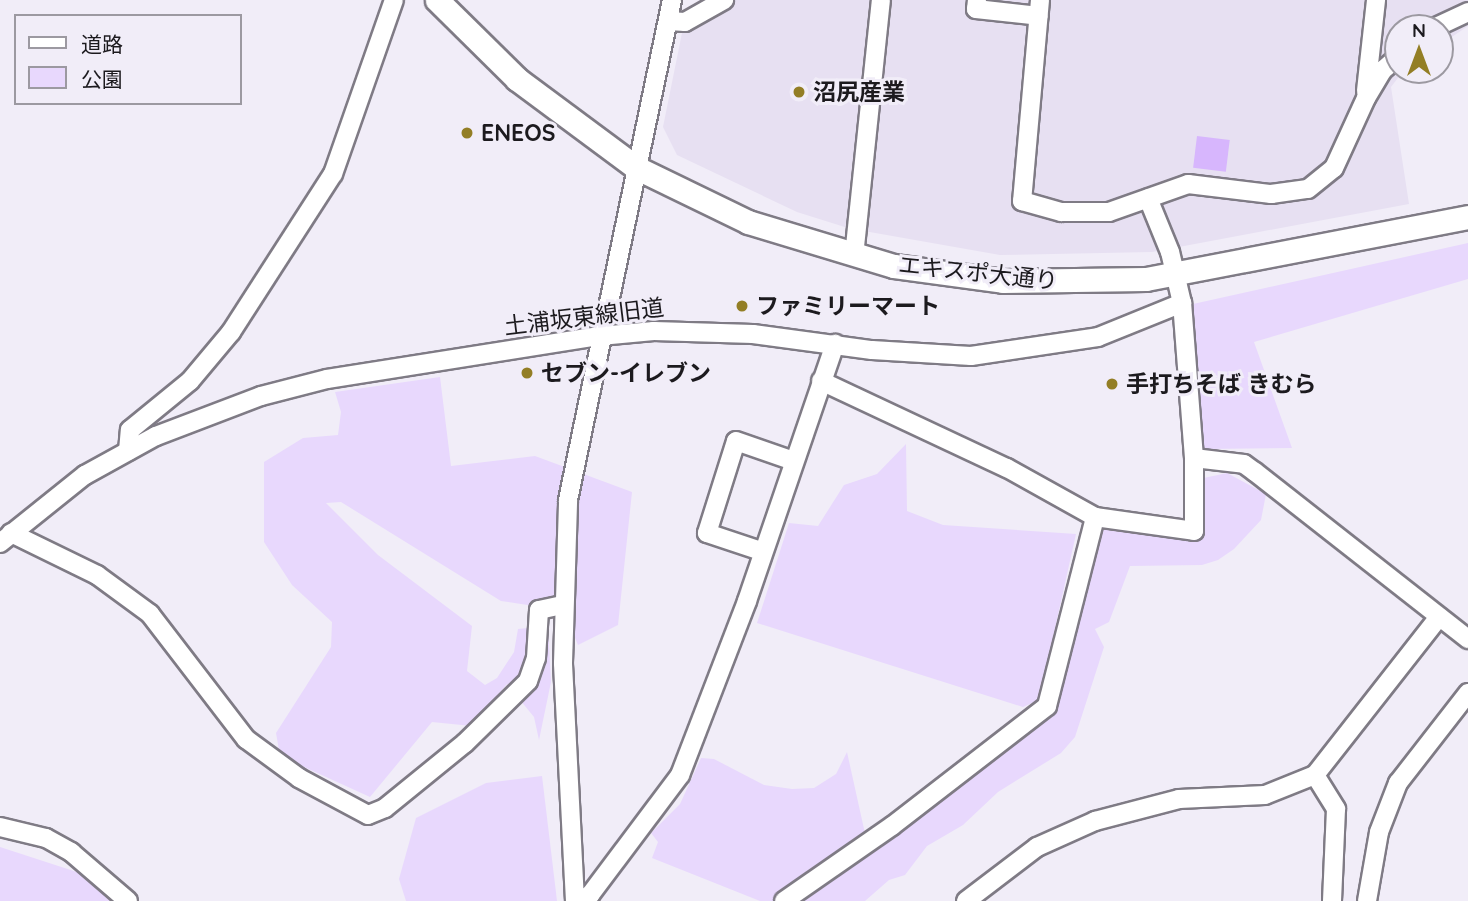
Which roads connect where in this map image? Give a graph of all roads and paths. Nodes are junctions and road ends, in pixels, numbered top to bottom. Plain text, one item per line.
1 (394, 0) edge
2 (437, 0) edge
3 (672, 0) edge
4 (723, 0) edge
5 (881, 0) edge
6 (977, 0) edge
7 (1376, 0) edge
8 (1040, 8) edge
9 (668, 21) junction
10 (1384, 68) edge
11 (1366, 98) junction
12 (637, 168) junction
13 (1148, 198) junction
14 (1468, 217) edge
15 (854, 256) junction
16 (1177, 276) junction
17 (1182, 303) junction
18 (600, 336) junction
19 (835, 344) junction
20 (821, 381) junction
21 (128, 451) junction
22 (1194, 458) junction
23 (791, 460) junction
24 (1095, 517) junction
25 (6, 538) edge
26 (761, 551) junction
27 (563, 605) junction
28 (1439, 617) junction
29 (1468, 639) edge
30 (1468, 693) edge
31 (1315, 775) junction
32 (0, 827) edge
33 (128, 901) edge
34 (577, 901) edge
35 (784, 901) edge
36 (966, 901) edge
37 (1332, 901) edge
38 (1367, 901) edge

1 - 21 street
2 - 12 main road, エキスポ大通り
3 - 9 street
4 - 9 street
5 - 15 street
6 - 8 street
7 - 11 street
8 - 13 street
9 - 12 street
10 - 11 street
11 - 13 street
12 - 15 main road, エキスポ大通り
12 - 18 street
13 - 16 street
14 - 16 main road, エキスポ大通り
15 - 16 main road, エキスポ大通り
16 - 17 street
17 - 19 street, 土浦坂東線旧道
17 - 22 street
18 - 19 street, 土浦坂東線旧道
18 - 21 street, 土浦坂東線旧道
18 - 27 street
19 - 20 street
20 - 23 street
20 - 24 street
21 - 25 street, 土浦坂東線旧道
22 - 24 street
22 - 28 street
23 - 26 street
23 - 26 street
24 - 35 street
25 - 27 street
26 - 34 street
27 - 34 street
28 - 29 street
28 - 31 street
30 - 38 street
31 - 36 street
31 - 37 street
32 - 33 street

